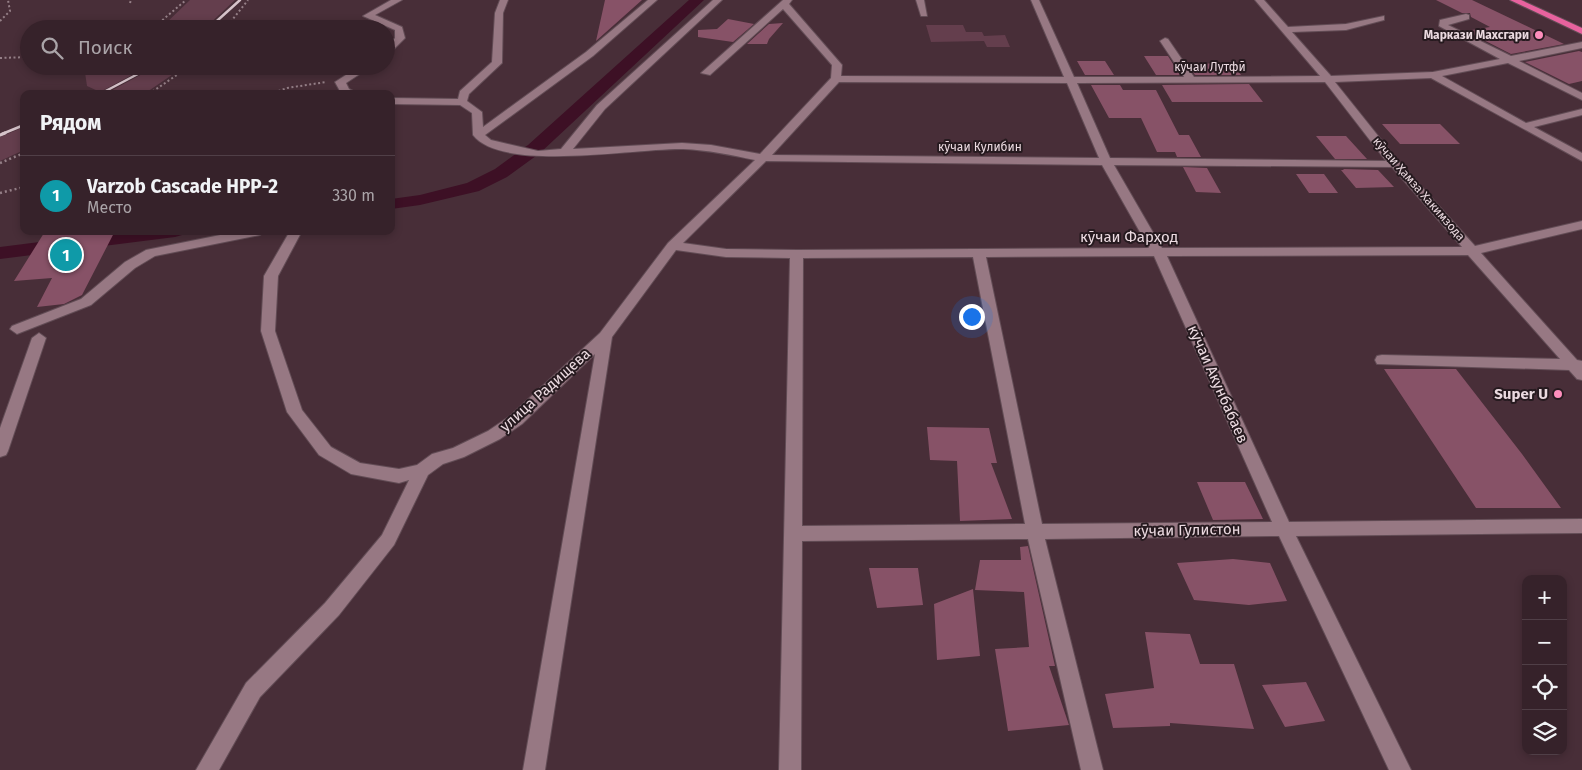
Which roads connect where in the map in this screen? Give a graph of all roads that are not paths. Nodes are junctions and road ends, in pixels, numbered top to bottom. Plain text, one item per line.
1 (398, 0) edge
2 (504, 0) edge
3 (653, 0) edge
4 (718, 0) edge
5 (920, 0) edge
6 (1035, 0) edge
7 (1259, 0) edge
8 (1514, 0) edge
9 (1526, 0) edge
10 (787, 2) edge
11 (924, 14) dead end
12 (1466, 17) dead end
13 (1381, 18) dead end
14 (382, 20) edge
15 (1582, 25) edge
16 (395, 26) edge
17 (1285, 30) junction
18 (1582, 31) edge
19 (1165, 41) dead end
20 (395, 44) edge
21 (1582, 45) edge
22 (1506, 60) junction
23 (706, 73) dead end
24 (352, 75) edge
25 (1433, 75) junction
26 (1328, 78) junction
27 (836, 79) junction
28 (1072, 80) junction
29 (1191, 80) junction
30 (1582, 88) edge
31 (344, 90) edge
32 (1568, 90) junction
33 (1582, 97) edge
34 (395, 101) edge
35 (462, 102) junction
36 (1582, 112) edge
37 (1526, 126) junction
38 (478, 135) junction
39 (565, 151) junction
40 (763, 158) junction
41 (1582, 158) edge
42 (1106, 161) junction
43 (1395, 164) junction
44 (1582, 225) edge
45 (240, 235) edge
46 (294, 235) edge
47 (672, 246) junction
48 (1473, 251) junction
49 (797, 254) junction
50 (979, 254) junction
51 (1159, 254) junction
52 (16, 329) dead end
53 (605, 336) junction
54 (39, 338) dead end
55 (1382, 360) dead end
56 (1579, 369) edge
57 (0, 451) edge
58 (422, 471) junction
59 (1582, 526) edge
60 (1284, 529) junction
61 (1035, 533) junction
62 (792, 534) junction
63 (207, 770) edge
64 (534, 770) edge
65 (790, 770) edge
66 (1092, 770) edge
67 (1400, 770) edge

1 - 14 street
2 - 35 street
3 - 38 street
4 - 39 street
5 - 11 street
6 - 28 street, кӯчаи Акунбабаев
7 - 17 street, кӯчаи Ҳамза Хакимзода
8 - 18 highway
9 - 15 highway
10 - 23 street
10 - 27 street
12 - 22 street
13 - 17 street
16 - 20 street
17 - 26 street, кӯчаи Ҳамза Хакимзода
19 - 29 street
21 - 22 street, кӯчаи Лутфӣ
22 - 25 street, кӯчаи Лутфӣ
22 - 32 street
24 - 31 street
25 - 26 street, кӯчаи Лутфӣ
25 - 37 street
26 - 29 street, кӯчаи Лутфӣ
26 - 43 street, кӯчаи Ҳамза Хакимзода
27 - 28 street, кӯчаи Лутфӣ
27 - 40 street, улица Радищева
28 - 29 street, кӯчаи Лутфӣ
28 - 42 street, кӯчаи Акунбабаев
30 - 32 street
32 - 33 street
34 - 35 street
35 - 38 street
36 - 37 street
37 - 41 street
38 - 39 street, кӯчаи Кулибин
39 - 40 street, кӯчаи Кулибин
40 - 42 street, кӯчаи Кулибин
40 - 47 street, улица Радищева
42 - 43 street, кӯчаи Кулибин
42 - 51 street, кӯчаи Акунбабаев
43 - 48 street, кӯчаи Ҳамза Хакимзода
44 - 48 street, кӯчаи Фарҳод
45 - 52 street
46 - 58 street
47 - 49 street, кӯчаи Фарҳод
47 - 53 street, улица Радищева
48 - 51 street, кӯчаи Фарҳод
48 - 56 street, кӯчаи Ҳамза Хакимзода
49 - 50 street, кӯчаи Фарҳод
49 - 62 street
50 - 51 street, кӯчаи Фарҳод
50 - 61 street
51 - 60 street, кӯчаи Акунбабаев
53 - 58 street, улица Радищева
53 - 64 street
54 - 57 street
55 - 56 street
58 - 63 street
59 - 60 street, кӯчаи Гулистон
60 - 61 street, кӯчаи Гулистон
60 - 67 street, кӯчаи Акунбабаев
61 - 62 street, кӯчаи Гулистон
61 - 66 street
62 - 65 street

